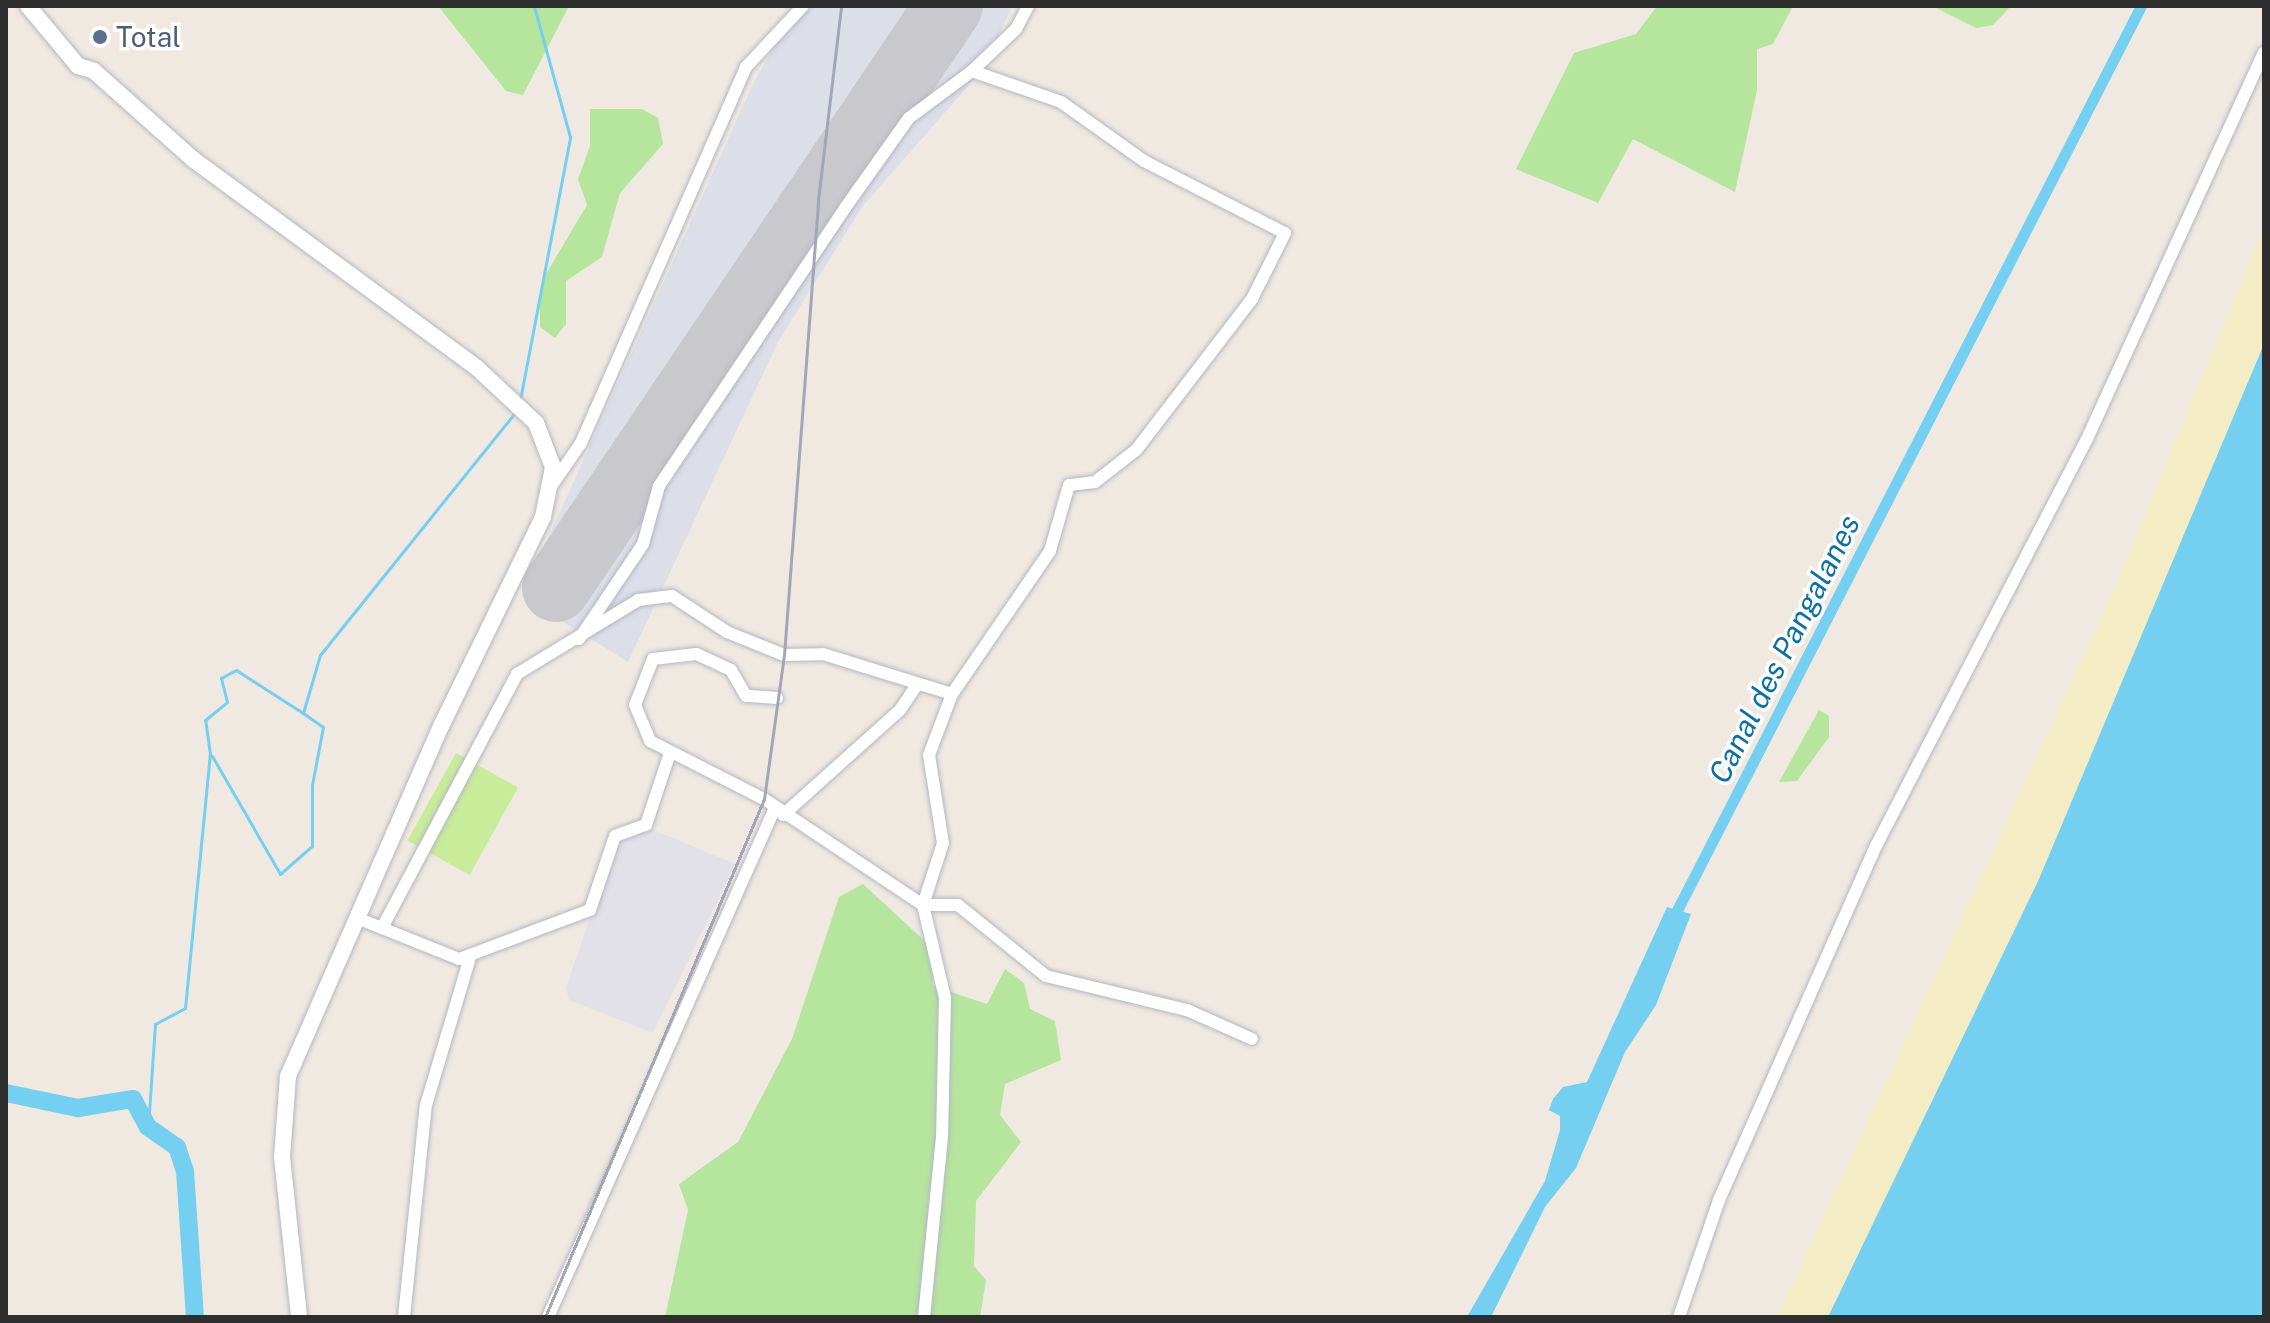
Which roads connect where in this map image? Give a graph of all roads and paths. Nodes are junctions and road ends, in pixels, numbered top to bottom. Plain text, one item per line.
1 (28, 6) edge
2 (803, 6) edge
3 (1028, 6) edge
4 (2264, 53) edge
5 (972, 71) junction
6 (552, 485) junction
7 (579, 639) junction
8 (916, 686) junction
9 (952, 694) junction
10 (777, 698) dead end
11 (670, 753) junction
12 (778, 812) junction
13 (923, 905) junction
14 (357, 918) junction
15 (382, 928) junction
16 (470, 957) junction
17 (1252, 1039) dead end
18 (299, 1317) edge
19 (404, 1317) edge
20 (548, 1317) edge
21 (924, 1317) edge
22 (1679, 1317) edge

1 - 6 main road
2 - 6 street
3 - 5 street
4 - 22 street
5 - 7 street
5 - 9 street
6 - 14 main road
7 - 8 street
7 - 15 street
8 - 9 street
8 - 12 street
9 - 13 street
10 - 11 street
11 - 12 street
11 - 16 street
12 - 13 street
12 - 20 street
13 - 17 street
13 - 21 street
14 - 15 street
14 - 18 main road
15 - 16 street
16 - 19 street

